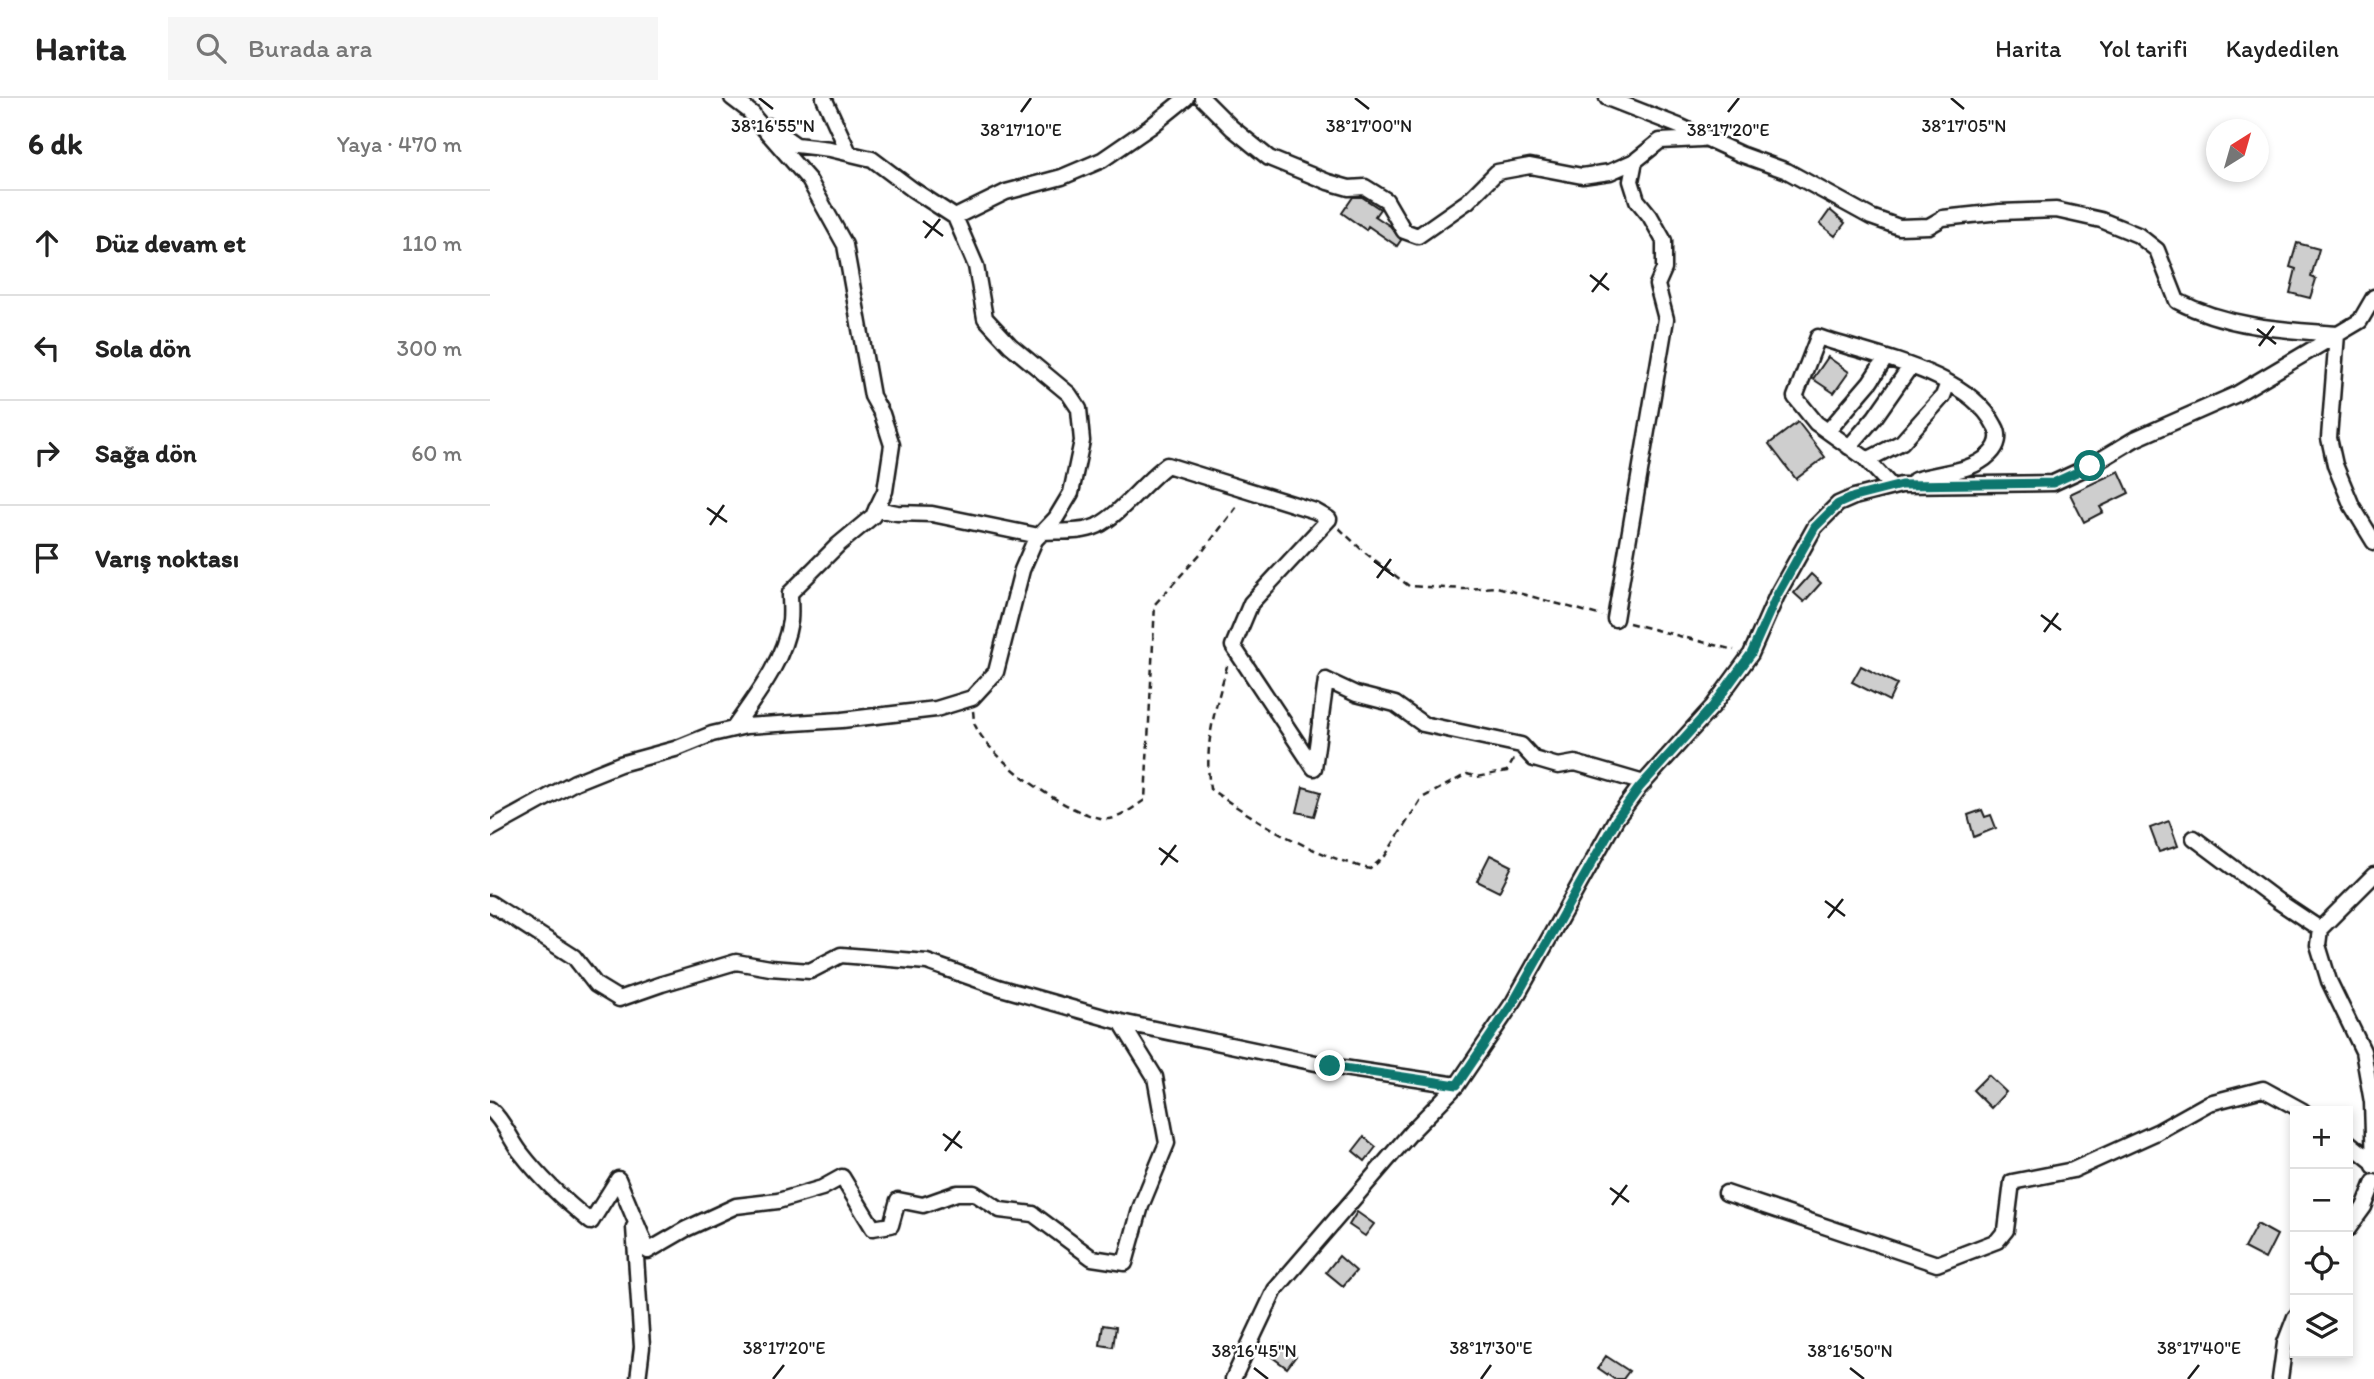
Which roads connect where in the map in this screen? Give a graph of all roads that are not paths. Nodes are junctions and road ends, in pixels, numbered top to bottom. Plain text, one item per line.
1 (732, 98) edge
2 (824, 98) edge
3 (1186, 98) edge
4 (1202, 98) edge
5 (1607, 98) edge
6 (746, 108) junction
7 (1706, 138) junction
8 (849, 153) junction
9 (1635, 161) junction
10 (955, 217) junction
11 (2374, 297) edge
12 (2337, 334) junction
13 (1885, 359) junction
14 (1910, 367) junction
15 (1948, 383) junction
16 (1828, 431) junction
17 (1849, 447) junction
18 (1867, 460) junction
19 (1896, 486) junction
20 (877, 509) junction
21 (1041, 534) junction
22 (2374, 542) edge
23 (1615, 619) road end
24 (733, 729) junction
25 (1644, 783) junction
26 (490, 829) edge
27 (2193, 838) dead end
28 (2374, 875) edge
29 (490, 903) edge
30 (2319, 929) junction
31 (1121, 1022) junction
32 (1457, 1085) junction
33 (2294, 1106) edge
34 (490, 1109) edge
35 (2353, 1146) edge
36 (2373, 1164) edge
37 (618, 1179) junction
38 (2374, 1182) edge
39 (1726, 1193) dead end
40 (2353, 1221) edge
41 (2290, 1330) edge
42 (638, 1379) edge
43 (1233, 1379) edge
44 (2280, 1379) edge

1 - 6 street
2 - 8 street
3 - 10 street
4 - 9 street
5 - 7 street
6 - 8 street
6 - 20 street
7 - 9 street
7 - 12 street
8 - 10 street
9 - 23 street
10 - 21 street
11 - 12 street
12 - 19 street
12 - 22 street
13 - 14 street
13 - 16 street
13 - 16 street
14 - 15 street
14 - 17 street
15 - 18 street
15 - 19 street
16 - 17 street
17 - 18 street
18 - 19 street
19 - 25 street
20 - 21 street
20 - 24 street
21 - 24 street
21 - 25 street
24 - 26 street
25 - 32 street
27 - 30 street
28 - 30 street
29 - 31 street
30 - 36 street
31 - 32 street
31 - 37 street
32 - 43 street
33 - 39 street
34 - 37 street
35 - 36 street
37 - 42 street
38 - 40 street
41 - 44 street

